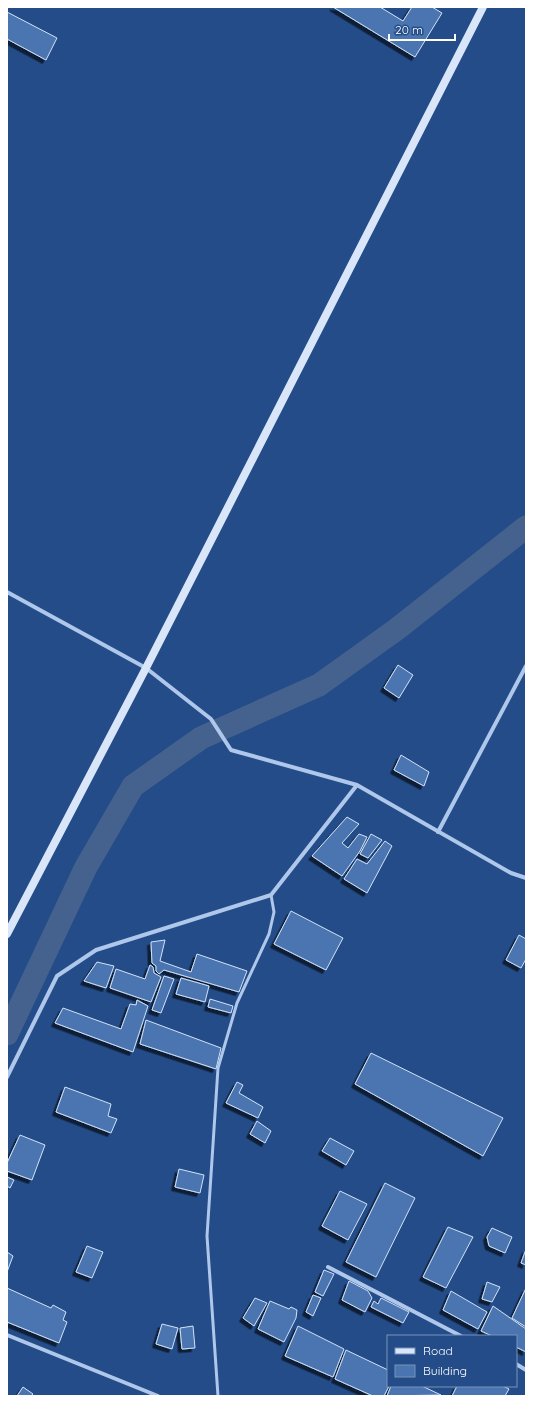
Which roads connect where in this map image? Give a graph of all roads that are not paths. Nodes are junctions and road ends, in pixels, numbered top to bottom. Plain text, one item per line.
1 (483, 7) edge
2 (7, 592) edge
3 (526, 666) edge
4 (146, 668) junction
5 (357, 785) junction
6 (438, 832) junction
7 (526, 878) edge
8 (271, 895) junction
9 (7, 934) edge
10 (7, 1078) edge
11 (328, 1267) dead end
12 (7, 1335) edge
13 (459, 1335) edge
14 (517, 1365) edge
15 (526, 1370) edge
16 (158, 1396) edge
17 (218, 1396) edge

1 - 4 street
2 - 4 street
3 - 6 street
4 - 5 street
4 - 9 street
5 - 6 street
5 - 8 street
6 - 7 street
8 - 10 street
8 - 17 lane
11 - 13 street
12 - 16 street
14 - 15 street

